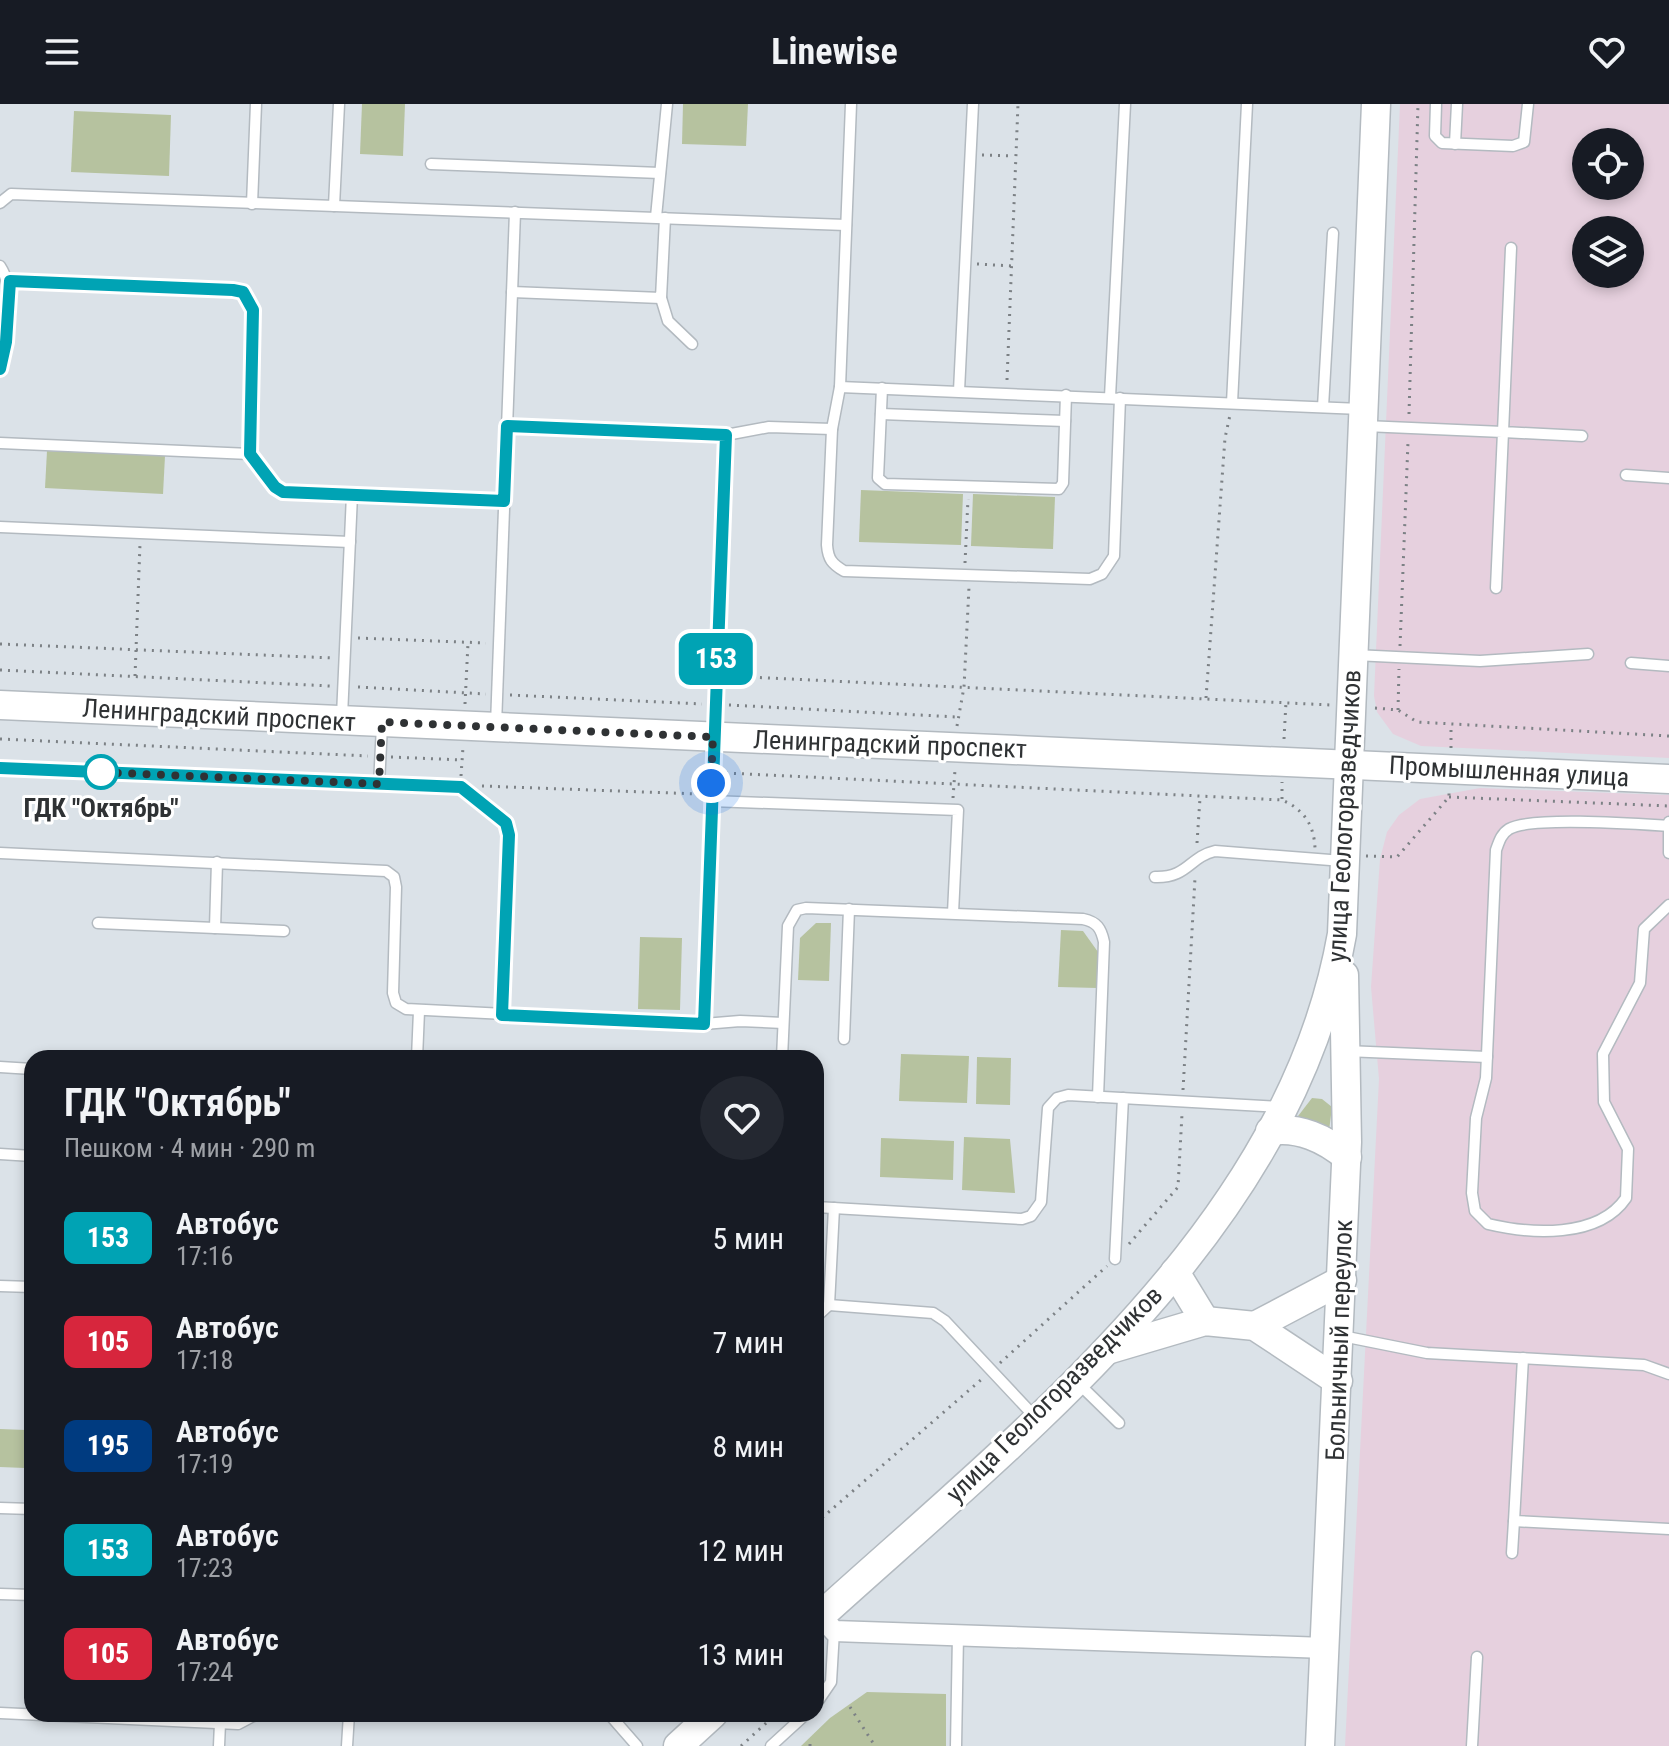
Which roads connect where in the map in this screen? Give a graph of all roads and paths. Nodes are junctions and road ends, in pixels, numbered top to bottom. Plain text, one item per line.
1 (256, 104) edge
2 (339, 104) edge
3 (667, 104) edge
4 (851, 104) edge
5 (973, 104) edge
6 (1018, 104) edge
7 (1125, 104) edge
8 (1247, 104) edge
9 (1376, 104) edge
10 (1418, 104) edge
11 (1436, 104) edge
12 (1457, 104) edge
13 (1528, 104) edge
14 (1455, 144) junction
15 (970, 154) junction
16 (1016, 156) junction
17 (431, 164) dead end
18 (660, 173) junction
19 (0, 203) edge
20 (252, 204) junction
21 (334, 206) junction
22 (515, 212) junction
23 (660, 217) junction
24 (846, 225) junction
25 (1333, 233) dead end
26 (1511, 248) dead end
27 (965, 263) junction
28 (0, 266) edge
29 (1012, 266) junction
30 (10, 281) junction
31 (512, 292) junction
32 (661, 298) junction
33 (692, 344) dead end
34 (0, 369) edge
35 (840, 387) junction
36 (882, 388) junction
37 (959, 391) junction
38 (1007, 393) junction
39 (1066, 395) junction
40 (1115, 398) junction
41 (1232, 403) junction
42 (1323, 407) junction
43 (881, 414) junction
44 (1363, 417) junction
45 (1065, 421) junction
46 (507, 426) junction
47 (1409, 428) junction
48 (832, 429) junction
49 (1503, 432) junction
50 (726, 435) junction
51 (1582, 436) dead end
52 (0, 443) edge
53 (250, 454) junction
54 (1626, 475) dead end
55 (1669, 478) edge
56 (968, 487) junction
57 (352, 495) junction
58 (504, 501) junction
59 (0, 527) edge
60 (140, 534) junction
61 (350, 542) junction
62 (967, 575) junction
63 (1496, 588) dead end
64 (346, 637) junction
65 (468, 642) junction
66 (499, 643) junction
67 (0, 644) edge
68 (136, 650) junction
69 (1588, 654) dead end
70 (1352, 655) junction
71 (1400, 658) junction
72 (345, 659) junction
73 (1631, 663) dead end
74 (467, 664) dead end
75 (1669, 666) edge
76 (0, 670) edge
77 (135, 676) junction
78 (716, 676) junction
79 (344, 687) junction
80 (964, 687) junction
81 (497, 694) junction
82 (1206, 698) junction
83 (1286, 702) dead end
84 (0, 705) edge
85 (715, 705) junction
86 (957, 717) junction
87 (342, 720) junction
88 (382, 722) junction
89 (1451, 724) dead end
90 (496, 727) junction
91 (1669, 736) edge
92 (713, 737) junction
93 (0, 739) edge
94 (956, 747) junction
95 (380, 757) junction
96 (462, 760) dead end
97 (1349, 764) junction
98 (0, 768) edge
99 (1450, 769) junction
100 (1669, 779) edge
101 (711, 783) junction
102 (379, 784) junction
103 (954, 784) junction
104 (477, 785) dead end
105 (1200, 797) junction
106 (1449, 797) junction
107 (711, 801) junction
108 (1669, 806) edge
109 (953, 810) junction
110 (1669, 824) edge
111 (0, 853) edge
112 (1316, 853) dead end
113 (1669, 853) edge
114 (1397, 857) dead end
115 (1196, 861) junction
116 (1345, 861) junction
117 (217, 862) junction
118 (1155, 877) dead end
119 (1669, 905) edge
120 (849, 909) junction
121 (953, 913) junction
122 (98, 923) dead end
123 (215, 928) junction
124 (284, 931) dead end
125 (1342, 934) junction
126 (419, 1011) junction
127 (502, 1015) junction
128 (783, 1023) junction
129 (704, 1024) junction
130 (844, 1039) dead end
131 (417, 1050) edge
132 (782, 1050) edge
133 (1346, 1051) junction
134 (1487, 1057) junction
135 (0, 1067) edge
136 (24, 1068) edge
137 (1098, 1097) junction
138 (1123, 1098) junction
139 (1182, 1102) junction
140 (1277, 1119) junction
141 (0, 1154) edge
142 (24, 1156) edge
143 (1347, 1157) junction
144 (824, 1207) edge
145 (834, 1208) junction
146 (1115, 1259) junction
147 (1175, 1272) junction
148 (1342, 1280) junction
149 (0, 1286) edge
150 (24, 1287) edge
151 (829, 1305) junction
152 (824, 1310) edge
153 (1205, 1321) junction
154 (1255, 1326) junction
155 (1340, 1335) junction
156 (1106, 1350) junction
157 (1523, 1358) junction
158 (991, 1370) junction
159 (1669, 1374) edge
160 (1075, 1380) junction
161 (1338, 1381) junction
162 (1037, 1418) junction
163 (1119, 1423) dead end
164 (0, 1508) edge
165 (24, 1509) edge
166 (824, 1516) edge
167 (1514, 1521) junction
168 (1669, 1529) edge
169 (1512, 1553) dead end
170 (0, 1594) edge
171 (24, 1595) edge
172 (824, 1622) edge
173 (958, 1635) junction
174 (1325, 1648) junction
175 (1477, 1657) dead end
176 (824, 1692) edge
177 (850, 1707) dead end
178 (0, 1713) edge
179 (24, 1714) edge
180 (198, 1722) edge
181 (244, 1722) edge
182 (348, 1722) edge
183 (616, 1722) edge
184 (704, 1722) edge
185 (767, 1722) edge
186 (797, 1722) edge
187 (220, 1723) junction
188 (810, 1738) dead end
189 (219, 1746) edge
190 (347, 1746) edge
191 (637, 1746) edge
192 (678, 1746) edge
193 (741, 1746) edge
194 (771, 1746) edge
195 (810, 1746) edge
196 (875, 1746) edge
197 (956, 1746) edge
198 (1320, 1746) edge
199 (1472, 1746) edge

1 - 20 lane
2 - 21 lane
3 - 18 lane
4 - 24 lane
5 - 15 lane
6 - 16 path
7 - 40 lane
8 - 41 lane
9 - 44 street, улица Геологоразведчиков
10 - 47 path
11 - 14 lane
12 - 14 lane
13 - 14 lane
15 - 16 path
15 - 27 lane
16 - 29 path
17 - 18 lane
18 - 23 lane
19 - 20 lane
20 - 21 lane
21 - 22 lane
22 - 23 lane
22 - 31 lane
23 - 24 lane
23 - 32 lane
24 - 35 lane
25 - 42 lane
26 - 49 lane
27 - 29 path
27 - 37 lane
28 - 30 lane
29 - 38 path
30 - 34 lane
30 - 53 lane
31 - 32 lane
31 - 46 lane
32 - 33 lane
35 - 36 lane
35 - 48 lane
36 - 37 lane
36 - 43 lane
37 - 38 lane
38 - 39 lane
39 - 40 lane
39 - 45 lane
40 - 41 lane
40 - 62 lane
41 - 42 lane
41 - 82 path
42 - 44 lane
43 - 45 lane
43 - 56 lane
44 - 47 lane
44 - 70 street, улица Геологоразведчиков
45 - 56 lane
46 - 50 lane
46 - 58 lane
47 - 49 lane
47 - 71 path
48 - 50 lane
48 - 62 lane
49 - 51 lane
49 - 63 lane
50 - 78 lane
52 - 53 lane
53 - 57 lane
54 - 55 lane
56 - 62 path
57 - 58 lane
57 - 61 lane
58 - 66 lane
59 - 60 lane
60 - 61 lane
60 - 68 path
61 - 64 lane
62 - 80 path
64 - 65 path
64 - 72 lane
65 - 66 path
65 - 74 path
66 - 81 lane
67 - 68 path
68 - 72 path
68 - 77 path
69 - 71 lane
70 - 71 lane
70 - 97 street, улица Геологоразведчиков
71 - 91 path
72 - 79 lane
73 - 75 lane
76 - 77 path
77 - 79 path
78 - 80 path
78 - 85 lane
79 - 81 path
79 - 87 lane
80 - 82 path
80 - 86 path
81 - 85 path
81 - 90 lane
82 - 83 path
84 - 87 street, Ленинградский проспект
85 - 86 path
85 - 92 lane
86 - 94 path
87 - 88 street, Ленинградский проспект
88 - 90 street, Ленинградский проспект
88 - 95 lane
89 - 99 path
90 - 92 street, Ленинградский проспект
92 - 94 street, Ленинградский проспект
92 - 101 lane
93 - 95 path
94 - 97 street, Ленинградский проспект
94 - 103 path
95 - 96 path
95 - 102 lane
97 - 99 street, Промышленная улица
97 - 116 street, улица Геологоразведчиков
98 - 102 lane
99 - 100 street, Промышленная улица
99 - 106 path
101 - 103 path
101 - 104 path
101 - 107 lane
102 - 127 lane
103 - 105 path
103 - 109 path
105 - 112 path
105 - 115 path
106 - 108 path
106 - 114 path
107 - 109 lane
107 - 129 lane
109 - 121 lane
110 - 113 lane
110 - 134 lane
111 - 117 lane
115 - 116 lane
115 - 118 lane
115 - 139 path
116 - 125 street, улица Геологоразведчиков
117 - 123 lane
117 - 126 lane
119 - 134 lane
120 - 121 lane
120 - 128 lane
120 - 130 lane
121 - 137 lane
122 - 123 lane
123 - 124 lane
125 - 133 street, Больничный переулок
125 - 140 street, улица Геологоразведчиков
126 - 127 lane
126 - 131 lane
127 - 129 lane
128 - 129 lane
128 - 132 lane
133 - 134 lane
133 - 143 street, Больничный переулок
135 - 136 lane
137 - 138 lane
137 - 145 lane
138 - 139 lane
138 - 146 lane
139 - 140 lane
139 - 146 path
140 - 143 street
140 - 147 street, улица Геологоразведчиков
141 - 142 lane
143 - 148 street, Больничный переулок
144 - 145 lane
145 - 151 lane
146 - 158 path
147 - 153 street
147 - 156 street, улица Геологоразведчиков
148 - 154 street
148 - 155 street, Больничный переулок
149 - 150 lane
151 - 152 lane
151 - 158 lane
153 - 154 street
153 - 156 street
154 - 161 street
155 - 157 lane
155 - 161 street, Больничный переулок
156 - 160 street, улица Геологоразведчиков
157 - 159 lane
157 - 167 lane
158 - 162 lane
158 - 166 path
160 - 162 street, улица Геологоразведчиков
160 - 163 lane
161 - 174 street, Больничный переулок
162 - 172 street, улица Геологоразведчиков
164 - 165 lane
167 - 168 lane
167 - 169 lane
170 - 171 lane
172 - 173 street
172 - 176 lane
173 - 174 street
173 - 197 lane
174 - 198 street, Больничный переулок
175 - 199 lane
177 - 196 path
178 - 179 lane
180 - 187 lane
181 - 187 lane
182 - 190 lane
183 - 191 lane
184 - 192 street
185 - 193 path
186 - 194 lane
187 - 189 lane
188 - 195 path

